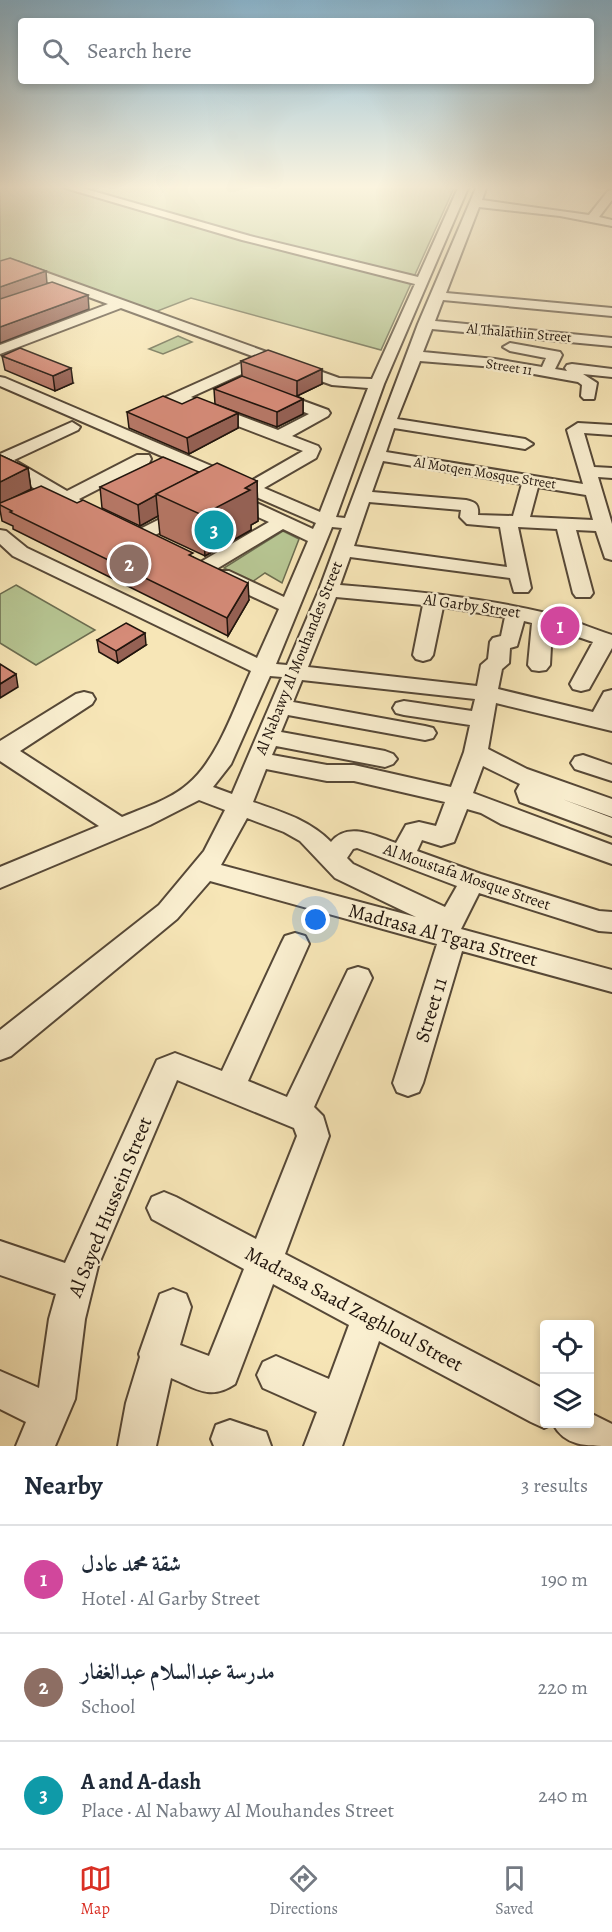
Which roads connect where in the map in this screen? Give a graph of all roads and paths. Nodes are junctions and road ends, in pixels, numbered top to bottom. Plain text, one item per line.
1 (316, 255) edge
2 (434, 255) edge
3 (453, 255) edge
4 (0, 268) edge
5 (422, 282) junction
6 (67, 284) junction
7 (48, 291) edge
8 (437, 296) junction
9 (120, 304) junction
10 (612, 312) edge
11 (404, 326) junction
12 (425, 326) junction
13 (612, 342) edge
14 (510, 347) dead end
15 (0, 350) edge
16 (414, 356) junction
17 (267, 357) junction
18 (548, 369) junction
19 (612, 373) edge
20 (223, 376) junction
21 (0, 381) edge
22 (337, 382) junction
23 (377, 384) junction
24 (0, 396) edge
25 (589, 396) dead end
26 (177, 397) junction
27 (296, 403) junction
28 (157, 406) edge
29 (127, 419) edge
30 (388, 422) junction
31 (72, 428) junction
32 (107, 428) junction
33 (612, 430) edge
34 (90, 436) junction
35 (279, 436) junction
36 (525, 444) dead end
37 (376, 455) junction
38 (143, 459) junction
39 (1, 460) edge
40 (587, 471) junction
41 (612, 473) edge
42 (531, 481) junction
43 (250, 488) junction
44 (57, 494) junction
45 (362, 496) junction
46 (209, 498) junction
47 (30, 499) edge
48 (601, 499) edge
49 (100, 516) edge
50 (284, 521) junction
51 (326, 521) junction
52 (514, 522) junction
53 (606, 523) edge
54 (352, 524) junction
55 (565, 524) junction
56 (120, 526) edge
57 (0, 535) edge
58 (140, 536) junction
59 (317, 538) junction
60 (159, 544) edge
61 (343, 550) junction
62 (612, 554) edge
63 (8, 555) edge
64 (187, 558) edge
65 (206, 567) junction
66 (329, 590) junction
67 (583, 592) dead end
68 (434, 600) junction
69 (288, 606) junction
70 (516, 612) junction
71 (543, 618) junction
72 (609, 640) edge
73 (423, 655) dead end
74 (538, 665) dead end
75 (263, 669) junction
76 (293, 674) junction
77 (580, 684) dead end
78 (487, 694) junction
79 (84, 699) dead end
80 (282, 707) junction
81 (404, 708) dead end
82 (609, 712) edge
83 (483, 720) junction
84 (425, 733) dead end
85 (268, 737) junction
86 (1, 751) edge
87 (476, 752) junction
88 (385, 759) dead end
89 (258, 760) junction
90 (583, 763) dead end
91 (612, 773) edge
92 (535, 782) junction
93 (197, 790) junction
94 (458, 797) junction
95 (238, 805) junction
96 (612, 808) edge
97 (612, 827) edge
98 (120, 828) junction
99 (402, 855) junction
100 (612, 855) edge
101 (331, 860) junction
102 (205, 870) junction
103 (0, 878) edge
104 (472, 881) junction
105 (612, 922) edge
106 (450, 931) junction
107 (295, 944) dead end
108 (358, 978) dead end
109 (612, 981) edge
110 (0, 1047) edge
111 (408, 1083) dead end
112 (230, 1088) junction
113 (295, 1114) junction
114 (164, 1208) dead end
115 (0, 1258) edge
116 (263, 1261) junction
117 (76, 1284) junction
118 (173, 1307) dead end
119 (370, 1317) junction
120 (157, 1354) junction
121 (276, 1374) dead end
122 (1, 1393) edge
123 (338, 1402) junction
124 (540, 1407) edge
125 (51, 1413) junction
126 (580, 1428) edge
127 (612, 1445) edge
128 (35, 1446) edge
129 (137, 1446) edge
130 (323, 1446) edge

1 - 5 street
2 - 5 street, Al Nabawy Al Mouhandes Street
3 - 8 street, Al Nabawy Al Mouhandes Street
4 - 6 street
5 - 11 street, Al Nabawy Al Mouhandes Street
6 - 7 street
6 - 9 street
8 - 10 street, Al Thalathin Street
8 - 12 street, Al Nabawy Al Mouhandes Street
9 - 15 street
9 - 17 street
11 - 12 street, Al Thalathin Street
11 - 23 street, Al Nabawy Al Mouhandes Street
12 - 13 street, Al Thalathin Street
12 - 16 street, Al Nabawy Al Mouhandes Street
14 - 18 street
16 - 18 street, Street 11
16 - 30 street, Al Nabawy Al Mouhandes Street
17 - 20 street
17 - 22 street
18 - 19 street
18 - 25 street, Street 11
20 - 26 street
20 - 27 street
21 - 32 street
22 - 23 street
22 - 27 street
23 - 51 street, Al Nabawy Al Mouhandes Street
24 - 31 street
26 - 28 street
26 - 35 street
27 - 35 street
29 - 32 street
30 - 36 street
30 - 37 street, Al Nabawy Al Mouhandes Street
31 - 34 street
31 - 39 street
32 - 34 street
32 - 43 street
33 - 40 street
34 - 38 street
35 - 43 street
37 - 42 street, Al Motqen Mosque Street
37 - 45 street, Al Nabawy Al Mouhandes Street
38 - 44 street
38 - 46 street
39 - 44 street
40 - 41 street
40 - 48 street
42 - 48 street, Al Motqen Mosque Street
42 - 52 street
43 - 51 street
44 - 47 street
44 - 49 street
45 - 52 street
45 - 54 street, Al Nabawy Al Mouhandes Street
46 - 50 street
46 - 58 street
48 - 53 street
50 - 59 street
50 - 65 street
51 - 54 street
51 - 59 street, Al Nabawy Al Mouhandes Street
52 - 55 street
52 - 61 street
53 - 55 street
53 - 62 street
54 - 61 street, Al Nabawy Al Mouhandes Street
55 - 67 street
56 - 58 street
57 - 63 street
58 - 60 street
59 - 69 street, Al Nabawy Al Mouhandes Street
61 - 66 street, Al Nabawy Al Mouhandes Street
63 - 75 street
64 - 65 street
65 - 69 street
66 - 68 street, Al Garby Street
66 - 76 street, Al Nabawy Al Mouhandes Street
68 - 70 street, Al Garby Street
68 - 73 street
69 - 75 street, Al Nabawy Al Mouhandes Street
70 - 71 street, Al Garby Street
70 - 78 street
71 - 72 street, Al Garby Street
71 - 74 street
72 - 77 street
75 - 76 street
75 - 93 street, Al Nabawy Al Mouhandes Street
76 - 78 street
76 - 80 street, Al Nabawy Al Mouhandes Street
78 - 82 street
78 - 83 street
79 - 86 street
80 - 84 street
80 - 85 street, Al Nabawy Al Mouhandes Street
81 - 83 street
83 - 87 street
85 - 88 street
85 - 89 street, Al Nabawy Al Mouhandes Street
86 - 98 street
87 - 92 street
87 - 94 street
89 - 94 street
89 - 95 street, Al Nabawy Al Mouhandes Street
90 - 91 street
92 - 96 street
92 - 97 street
93 - 95 street
93 - 98 street
94 - 99 street
94 - 100 street
95 - 101 street
95 - 102 street, Al Nabawy Al Mouhandes Street
98 - 103 street
99 - 101 street, Al Moustafa Mosque Street
99 - 104 street, Al Moustafa Mosque Street
101 - 106 street
102 - 106 street, Madrasa Al Tgara Street
102 - 110 street, Al Nabawy Al Mouhandes Street
104 - 105 street, Al Moustafa Mosque Street
104 - 106 street, Street 11
106 - 109 street, Madrasa Al Tgara Street
106 - 111 street, Street 11
107 - 112 street
108 - 113 street
112 - 113 street
112 - 117 street, Al Sayed Hussein Street
113 - 116 street
114 - 116 street, Madrasa Saad Zaghloul Street
115 - 117 street
116 - 119 street, Madrasa Saad Zaghloul Street
116 - 120 street
117 - 125 street, Al Sayed Hussein Street
118 - 120 street
119 - 123 street
119 - 124 street, Madrasa Saad Zaghloul Street
120 - 129 street
121 - 123 street
122 - 125 street
123 - 130 street
125 - 128 street, Al Sayed Hussein Street
126 - 127 street

